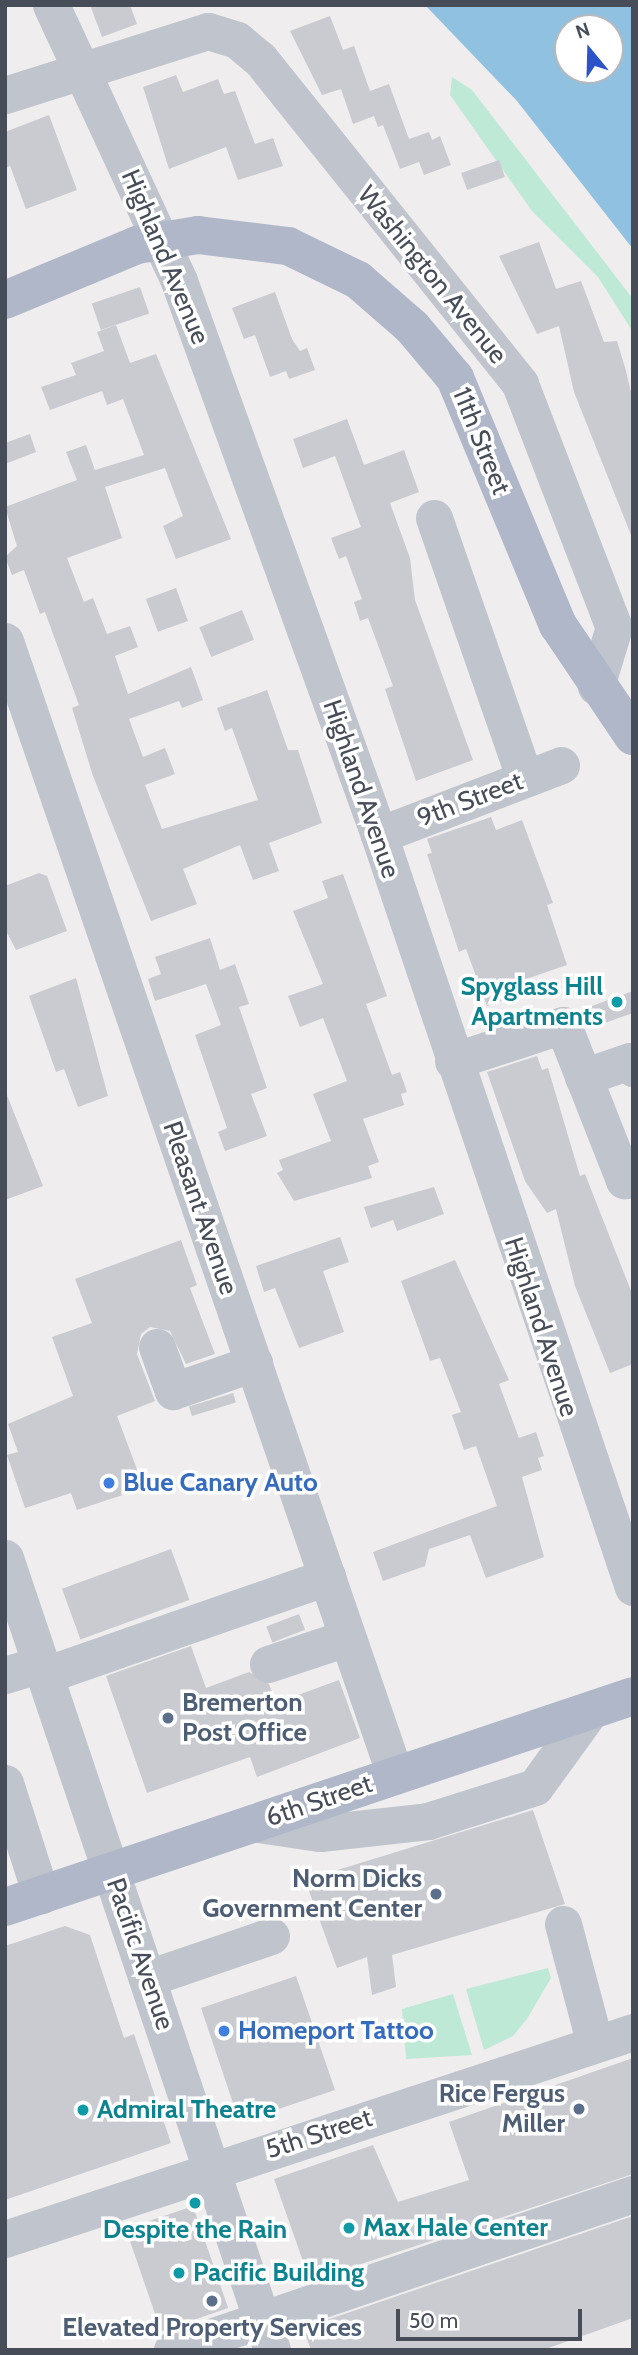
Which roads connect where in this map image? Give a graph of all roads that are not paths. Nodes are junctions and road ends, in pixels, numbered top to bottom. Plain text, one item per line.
1 (51, 5) edge
2 (82, 68) junction
3 (5, 94) edge
4 (162, 239) junction
5 (76, 266) junction
6 (5, 282) edge
7 (5, 300) edge
8 (434, 518) dead end
9 (5, 641) edge
10 (596, 686) junction
11 (633, 736) edge
12 (561, 765) dead end
13 (525, 779) junction
14 (379, 835) junction
15 (453, 1061) junction
16 (633, 1068) edge
17 (583, 1077) junction
18 (633, 1180) edge
19 (157, 1347) dead end
20 (254, 1363) junction
21 (5, 1558) edge
22 (327, 1577) junction
23 (633, 1587) edge
24 (11, 1596) edge
25 (346, 1638) junction
26 (268, 1664) dead end
27 (43, 1669) junction
28 (5, 1675) edge
29 (633, 1696) edge
30 (590, 1711) junction
31 (395, 1775) junction
32 (5, 1783) edge
33 (252, 1823) junction
34 (112, 1871) junction
35 (41, 1895) junction
36 (5, 1907) edge
37 (557, 1926) dead end
38 (271, 1936) dead end
39 (148, 1978) junction
40 (633, 2032) edge
41 (595, 2044) junction
42 (212, 2169) junction
43 (633, 2194) edge
44 (5, 2239) edge
45 (267, 2335) edge
46 (172, 2350) edge

1 - 2 street, Highland Avenue
2 - 3 street
2 - 4 street, Highland Avenue
2 - 10 street, Washington Avenue
4 - 5 main road, 11th Street
4 - 10 main road, 11th Street
4 - 14 street, Highland Avenue
5 - 6 main road, 11th Street
5 - 7 main road, 11th Street
8 - 13 street
9 - 20 street, Pleasant Avenue
10 - 11 main road, 11th Street
12 - 13 street, 9th Street
13 - 14 street, 9th Street
14 - 15 street, Highland Avenue
15 - 17 street
15 - 23 street, Highland Avenue
16 - 17 street
17 - 18 street
19 - 20 street
20 - 22 street, Pleasant Avenue
21 - 24 street, Pacific Avenue
22 - 25 street, Pleasant Avenue
22 - 27 street
24 - 27 street, Pacific Avenue
25 - 26 street
25 - 31 street, Pleasant Avenue
27 - 28 street
27 - 34 street, Pacific Avenue
29 - 30 main road, 6th Street
30 - 31 main road, 6th Street
30 - 33 street
31 - 33 main road, 6th Street
32 - 35 street
33 - 34 main road, 6th Street
34 - 35 main road, 6th Street
34 - 39 street, Pacific Avenue
35 - 36 main road, 6th Street
37 - 41 street
38 - 39 street
39 - 42 street, Pacific Avenue
40 - 41 street, 5th Street
41 - 42 street, 5th Street
42 - 44 street, 5th Street
42 - 45 street, Pacific Avenue
43 - 45 street
45 - 46 street

